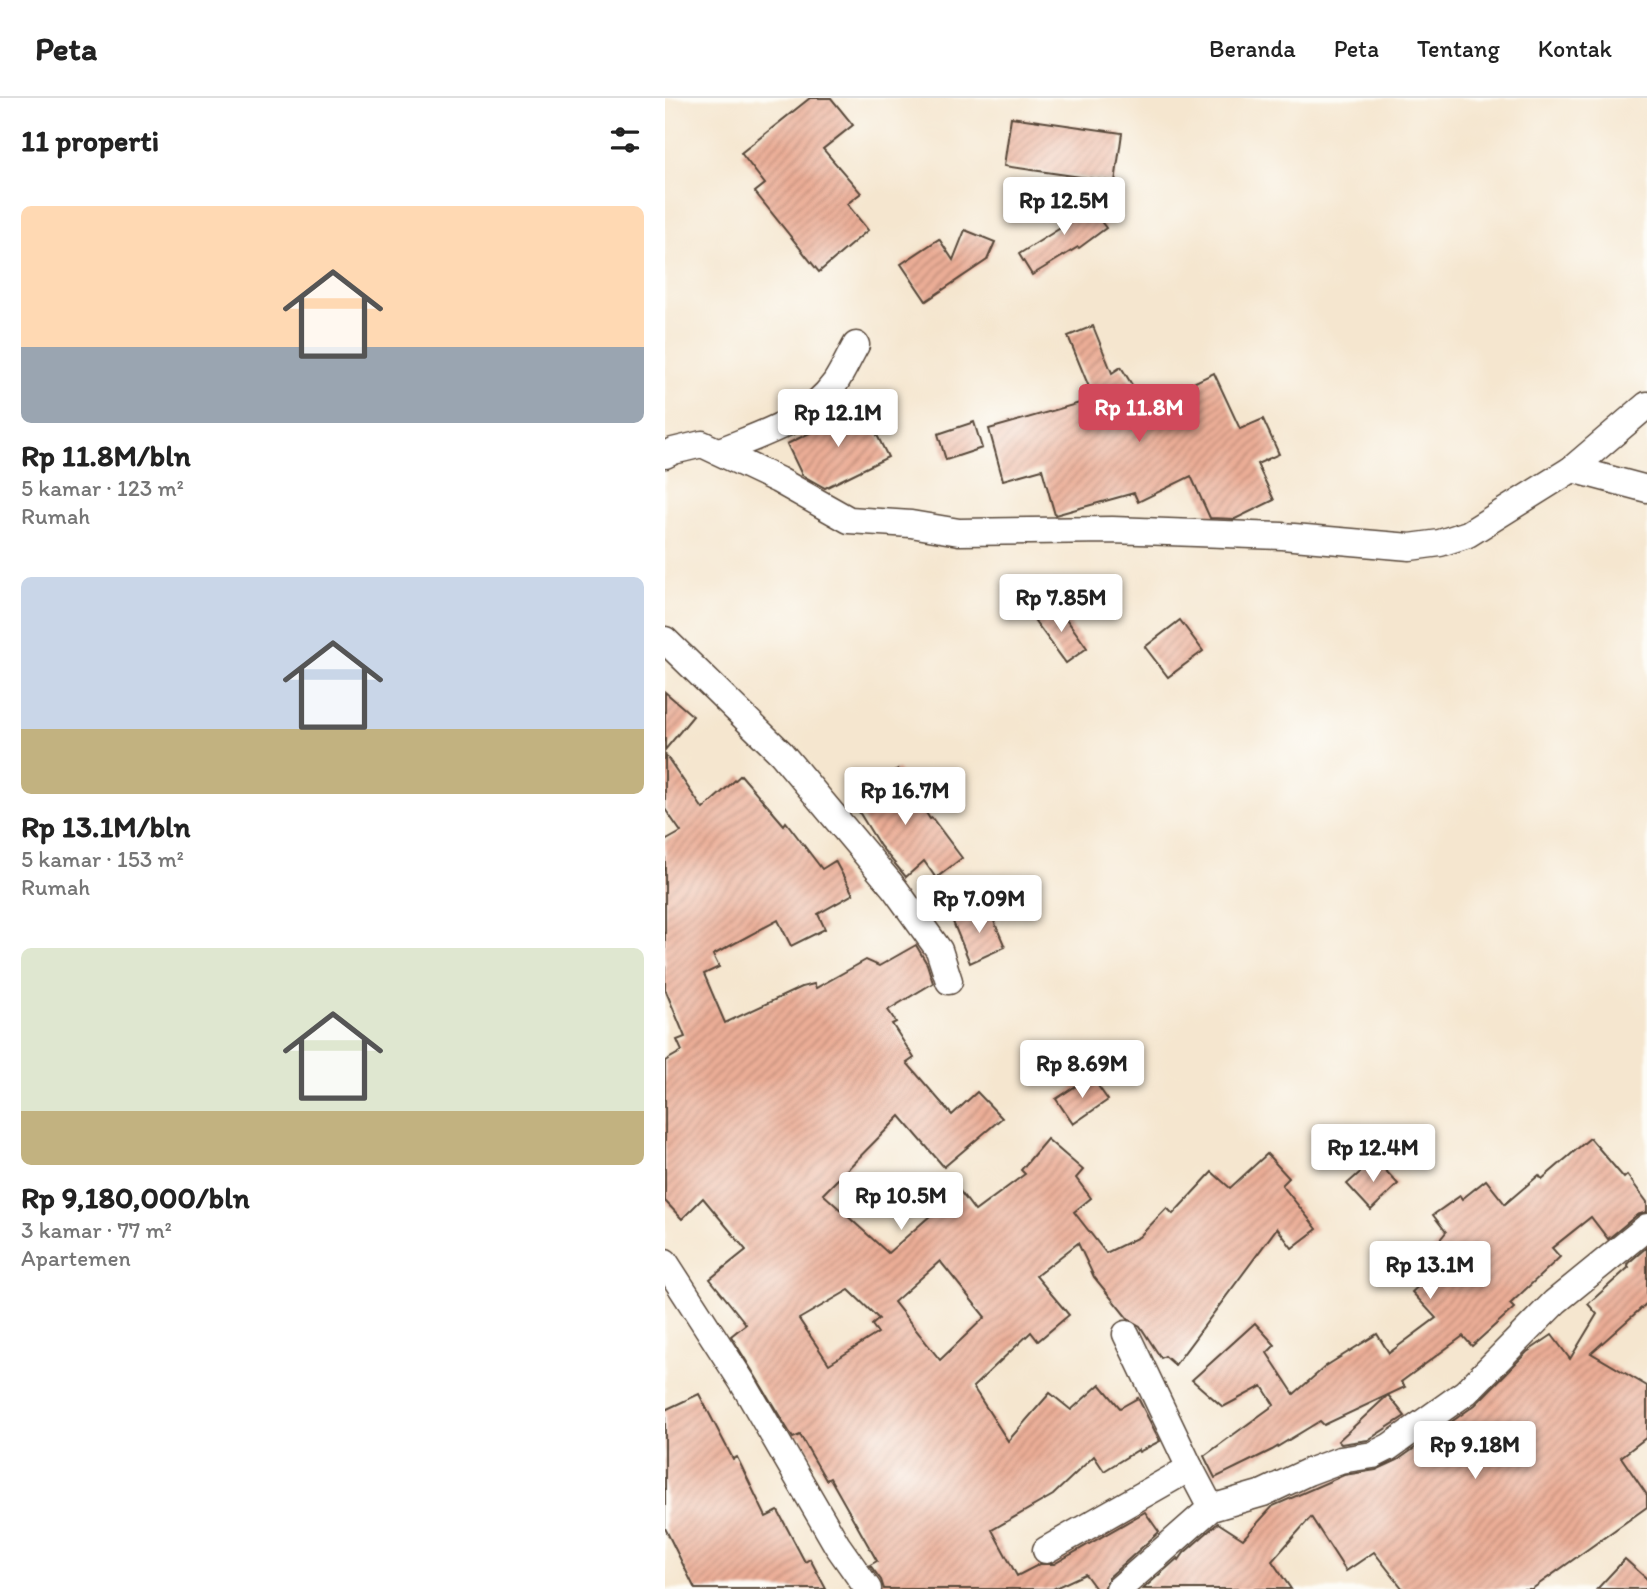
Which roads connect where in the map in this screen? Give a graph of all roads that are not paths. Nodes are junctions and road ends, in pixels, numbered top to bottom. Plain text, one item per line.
1 (856, 345) dead end
2 (1647, 405) edge
3 (720, 451) junction
4 (665, 455) edge
5 (1572, 469) junction
6 (1647, 489) edge
7 (665, 640) edge
8 (949, 981) dead end
9 (1647, 1227) edge
10 (665, 1262) edge
11 (1126, 1334) dead end
12 (1190, 1468) junction
13 (1211, 1508) junction
14 (1046, 1550) dead end
15 (868, 1589) edge
16 (1119, 1589) edge

1 - 3 street
2 - 5 street
3 - 4 street
3 - 5 street
5 - 6 street
7 - 8 street
9 - 13 street
10 - 15 street
11 - 12 street
12 - 13 street
12 - 14 street
13 - 16 street

